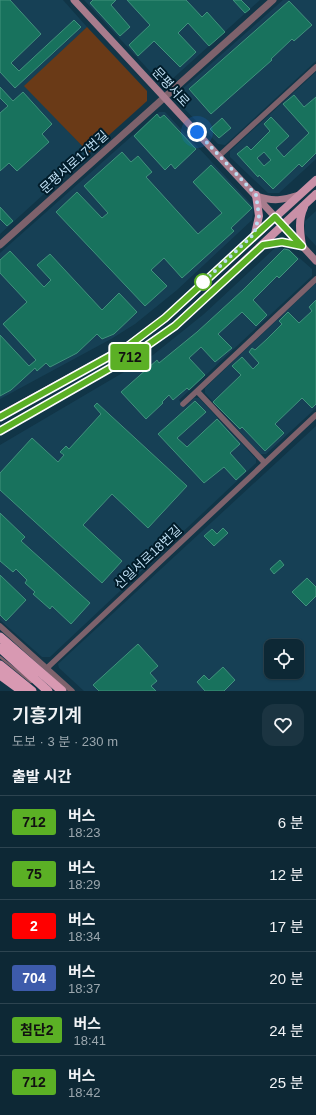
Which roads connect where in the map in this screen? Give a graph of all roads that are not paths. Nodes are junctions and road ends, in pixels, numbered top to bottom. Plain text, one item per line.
1 (74, 0) edge
2 (273, 0) edge
3 (316, 67) edge
4 (165, 98) junction
5 (219, 156) junction
6 (316, 180) edge
7 (301, 194) junction
8 (316, 194) edge
9 (256, 195) junction
10 (306, 203) junction
11 (275, 217) junction
12 (283, 226) junction
13 (254, 234) junction
14 (0, 244) edge
15 (263, 245) junction
16 (302, 246) junction
17 (316, 261) edge
18 (316, 279) edge
19 (197, 391) junction
20 (183, 404) dead end
21 (316, 415) edge
22 (0, 416) edge
23 (0, 431) edge
24 (264, 462) junction
25 (0, 626) edge
26 (0, 637) edge
27 (0, 648) edge
28 (0, 657) edge
29 (0, 665) edge
30 (47, 668) junction
31 (0, 675) edge
32 (22, 691) edge
33 (32, 691) edge
34 (44, 691) edge
35 (48, 691) edge
36 (62, 691) edge
37 (72, 691) edge

1 - 4 main road, 문평서로
2 - 4 street, 문평서로17번길
3 - 5 street
4 - 5 main road, 문평서로
4 - 14 street, 문평서로17번길
5 - 9 main road, 문평서로
6 - 7 main road
7 - 9 main road
7 - 11 main road
8 - 10 main road
9 - 11 main road, 문평서로
9 - 13 main road
10 - 12 main road
10 - 16 main road
11 - 12 main road, 문평서로
11 - 13 main road
12 - 15 main road
12 - 16 main road, 문평서로
13 - 22 main road
15 - 16 main road
15 - 23 main road
16 - 17 main road, 문평서로
18 - 19 street
19 - 20 street
19 - 24 street
21 - 24 street, 신일서로18번길
24 - 30 street, 신일서로18번길
25 - 30 street
26 - 36 highway
27 - 35 highway
28 - 34 lane
29 - 33 highway
30 - 37 street
31 - 32 highway

